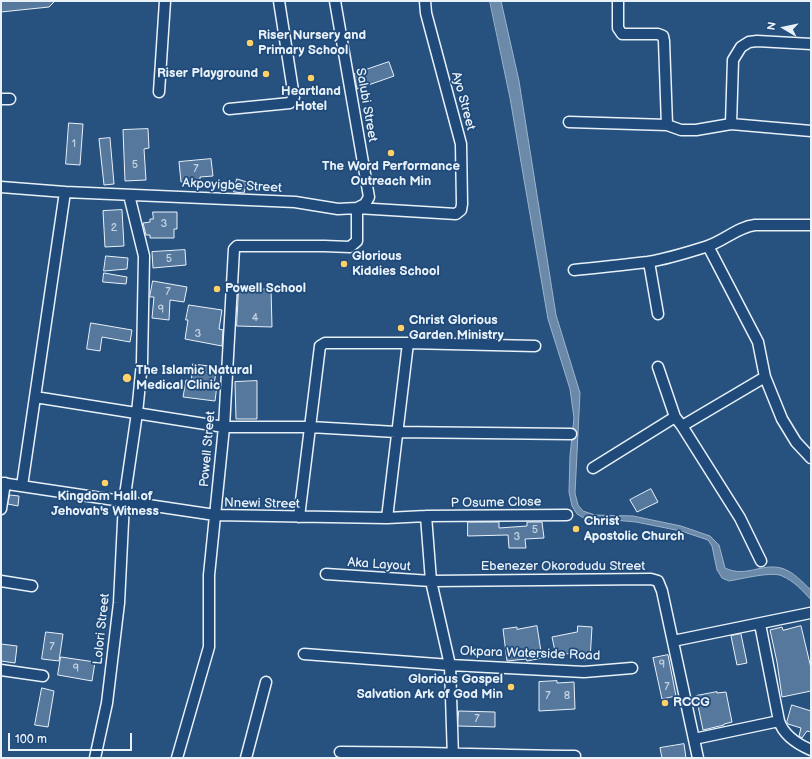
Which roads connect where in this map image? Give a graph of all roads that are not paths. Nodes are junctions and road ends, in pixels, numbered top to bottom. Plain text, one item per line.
1 (165, 1) edge
2 (279, 1) edge
3 (335, 1) edge
4 (425, 1) edge
5 (618, 1) edge
6 (811, 44) edge
7 (159, 92) dead end
8 (230, 109) dead end
9 (569, 122) dead end
10 (730, 124) junction
11 (667, 125) junction
12 (811, 131) edge
13 (1, 187) edge
14 (65, 192) junction
15 (129, 195) junction
16 (357, 208) junction
17 (461, 210) joint
18 (811, 225) edge
19 (708, 246) junction
20 (650, 262) junction
21 (574, 270) dead end
22 (658, 314) dead end
23 (408, 343) junction
24 (535, 346) dead end
25 (658, 367) dead end
26 (765, 377) junction
27 (35, 397) junction
28 (137, 413) junction
29 (675, 418) junction
30 (682, 426) junction
31 (224, 427) junction
32 (310, 427) junction
33 (396, 432) junction
34 (571, 434) dead end
35 (811, 458) edge
36 (593, 468) dead end
37 (3, 483) edge
38 (22, 486) junction
39 (124, 502) junction
40 (1, 510) edge
41 (215, 515) junction
42 (567, 515) dead end
43 (426, 516) junction
44 (299, 518) junction
45 (387, 518) junction
46 (761, 561) dead end
47 (326, 574) dead end
48 (1, 581) edge
49 (431, 581) junction
50 (32, 586) dead end
51 (810, 613) dead end
52 (760, 624) junction
53 (673, 641) junction
54 (304, 654) dead end
55 (450, 665) junction
56 (632, 668) dead end
57 (1, 670) edge
58 (43, 676) dead end
59 (266, 682) dead end
60 (779, 721) junction
61 (694, 739) junction
62 (811, 750) edge
63 (340, 752) dead end
64 (453, 755) edge
65 (575, 756) dead end
66 (95, 758) edge
67 (177, 758) edge
68 (246, 758) edge
69 (698, 758) edge

1 - 7 street
2 - 8 street
3 - 16 street, Salubi Street
4 - 17 street, Ayo Street
5 - 11 street
6 - 10 street
9 - 11 street
10 - 11 street
10 - 12 street
13 - 14 street, Akpoyigbe Street
14 - 15 street, Akpoyigbe Street
14 - 27 street
15 - 16 street, Akpoyigbe Street
15 - 28 street, Lolori Street
16 - 17 street, Akpoyigbe Street
16 - 31 street, Powell Street
18 - 19 street
19 - 20 street
19 - 26 street
20 - 21 street
20 - 22 street
23 - 24 street
23 - 32 street
23 - 33 street
25 - 29 street
26 - 30 street
26 - 35 street
27 - 28 street
27 - 38 street
28 - 31 street
28 - 39 street, Lolori Street
29 - 30 street
29 - 36 street
30 - 46 street
31 - 32 street
31 - 41 street, Powell Street
32 - 33 street
32 - 44 street
33 - 34 street
33 - 45 street
37 - 38 street, Nnewi Street
37 - 40 street
38 - 39 street, Nnewi Street
39 - 41 street, Nnewi Street
39 - 66 street, Lolori Street
41 - 44 street, Nnewi Street
41 - 67 street, Powell Street
42 - 43 street, P Osume Close
43 - 45 street, Nnewi Street
43 - 49 street
44 - 45 street, Nnewi Street
47 - 49 street, Aka Layout
48 - 50 street
49 - 53 street, Ebenezer Okorodudu Street
49 - 55 street
51 - 52 street
52 - 53 street
52 - 60 street
53 - 61 street, Ebenezer Okorodudu Street
54 - 55 street, Okpara Waterside Road
55 - 56 street, Okpara Waterside Road
55 - 64 street
57 - 58 street
59 - 68 street
60 - 61 street
60 - 62 street
61 - 69 street, Ebenezer Okorodudu Street
63 - 64 street
64 - 65 street

